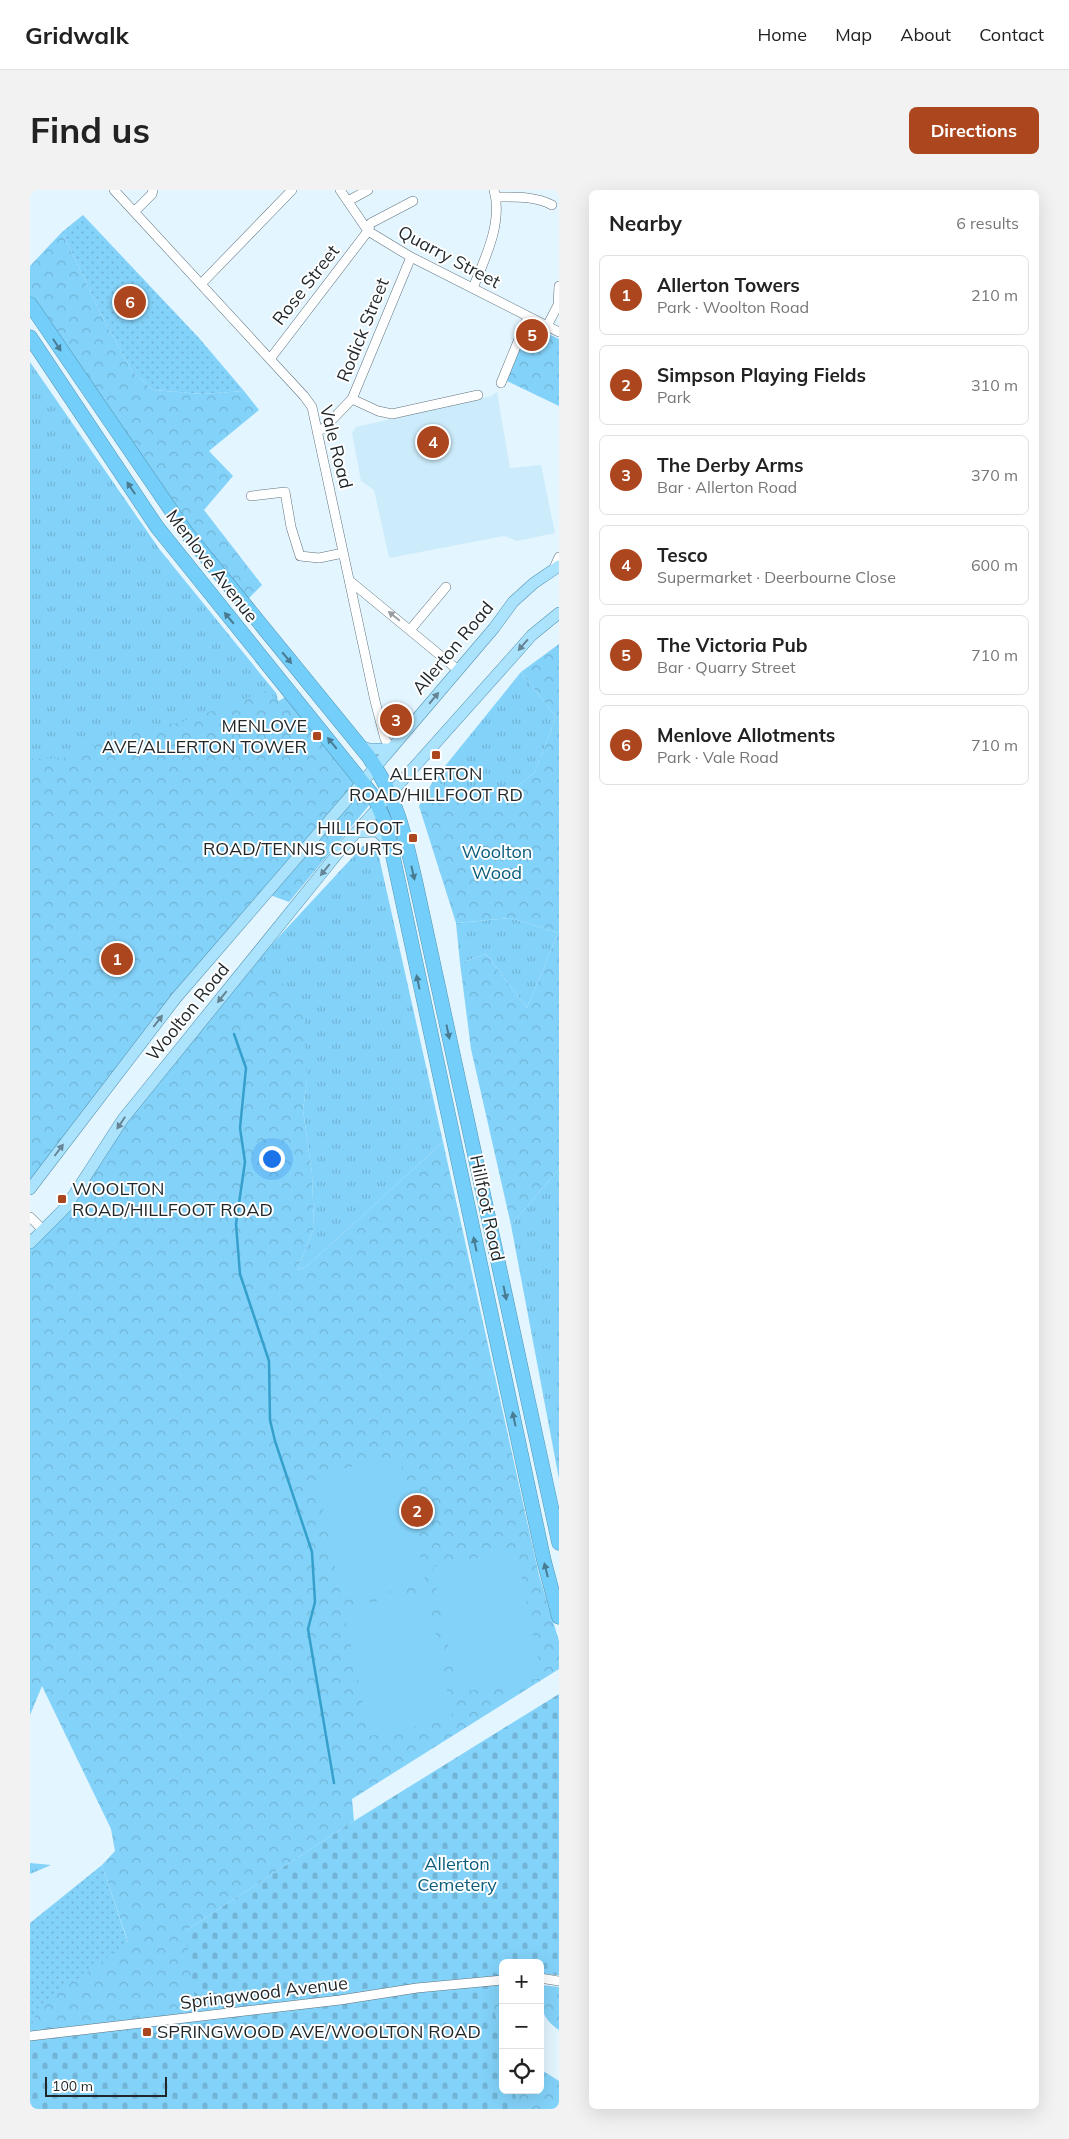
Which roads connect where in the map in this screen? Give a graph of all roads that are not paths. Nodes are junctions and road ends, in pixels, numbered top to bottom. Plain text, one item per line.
1 (114, 190) edge
2 (153, 190) edge
3 (292, 190) edge
4 (340, 190) edge
5 (368, 190) edge
6 (495, 194) edge
7 (548, 200) dead end
8 (348, 201) junction
9 (413, 201) dead end
10 (135, 211) junction
11 (368, 231) junction
12 (411, 257) junction
13 (201, 284) junction
14 (559, 286) edge
15 (473, 288) junction
16 (30, 304) edge
17 (528, 317) junction
18 (547, 326) junction
19 (559, 332) edge
20 (30, 337) edge
21 (270, 359) junction
22 (501, 383) dead end
23 (478, 395) dead end
24 (352, 399) junction
25 (318, 432) junction
26 (251, 496) dead end
27 (344, 554) junction
28 (559, 556) edge
29 (557, 567) edge
30 (350, 581) junction
31 (446, 587) dead end
32 (559, 613) edge
33 (410, 630) junction
34 (458, 670) junction
35 (360, 746) junction
36 (392, 749) junction
37 (376, 767) junction
38 (362, 782) junction
39 (391, 792) junction
40 (379, 807) junction
41 (357, 832) junction
42 (389, 842) junction
43 (30, 1189) edge
44 (30, 1217) edge
45 (43, 1230) junction
46 (30, 1243) edge
47 (559, 1543) edge
48 (559, 1617) edge
49 (544, 1979) edge
50 (499, 1980) edge
51 (559, 1981) edge
52 (30, 2036) edge

1 - 10 street, Vale Road
2 - 10 street
3 - 13 street
4 - 8 street, Quarry Street
5 - 8 street
6 - 7 street
6 - 15 street
8 - 11 street, Quarry Street
9 - 11 street, Rose Street
10 - 13 street, Vale Road
11 - 12 street, Quarry Street
11 - 21 street, Rose Street
12 - 15 street, Quarry Street
12 - 24 street, Rodick Street
13 - 21 street, Vale Road
14 - 18 street
15 - 17 street, Quarry Street
16 -> 35 highway, Menlove Avenue
17 - 18 street, Quarry Street
17 - 22 street
18 - 19 street, Quarry Street
38 -> 20 highway, Menlove Avenue
21 - 25 street, Vale Road
23 - 24 street
24 - 25 street, Rodick Street
25 - 27 street, Vale Road
26 - 27 street
27 - 30 street, Vale Road
28 - 29 street, Allerton Road
29 - 34 main road, Allerton Road
33 -> 30 street
30 - 36 street, Vale Road
31 - 33 street
32 -> 39 main road
33 - 34 street
36 -> 34 main road, Allerton Road
35 - 36 main road
35 - 37 highway, Menlove Avenue
36 - 37 main road, Allerton Road
37 - 38 main road, Woolton Road
37 - 39 highway, Hillfoot Road
38 - 40 highway, Menlove Avenue
43 -> 38 main road, Woolton Road
39 - 40 main road, Woolton Road
39 -> 47 highway, Hillfoot Road
40 - 41 main road, Woolton Road
40 - 42 highway, Hillfoot Road
41 - 42 main road
41 -> 45 main road, Woolton Road
48 -> 42 highway, Hillfoot Road
44 - 45 street
45 - 46 main road, Woolton Road
49 - 51 street
50 - 52 street, Springwood Avenue

